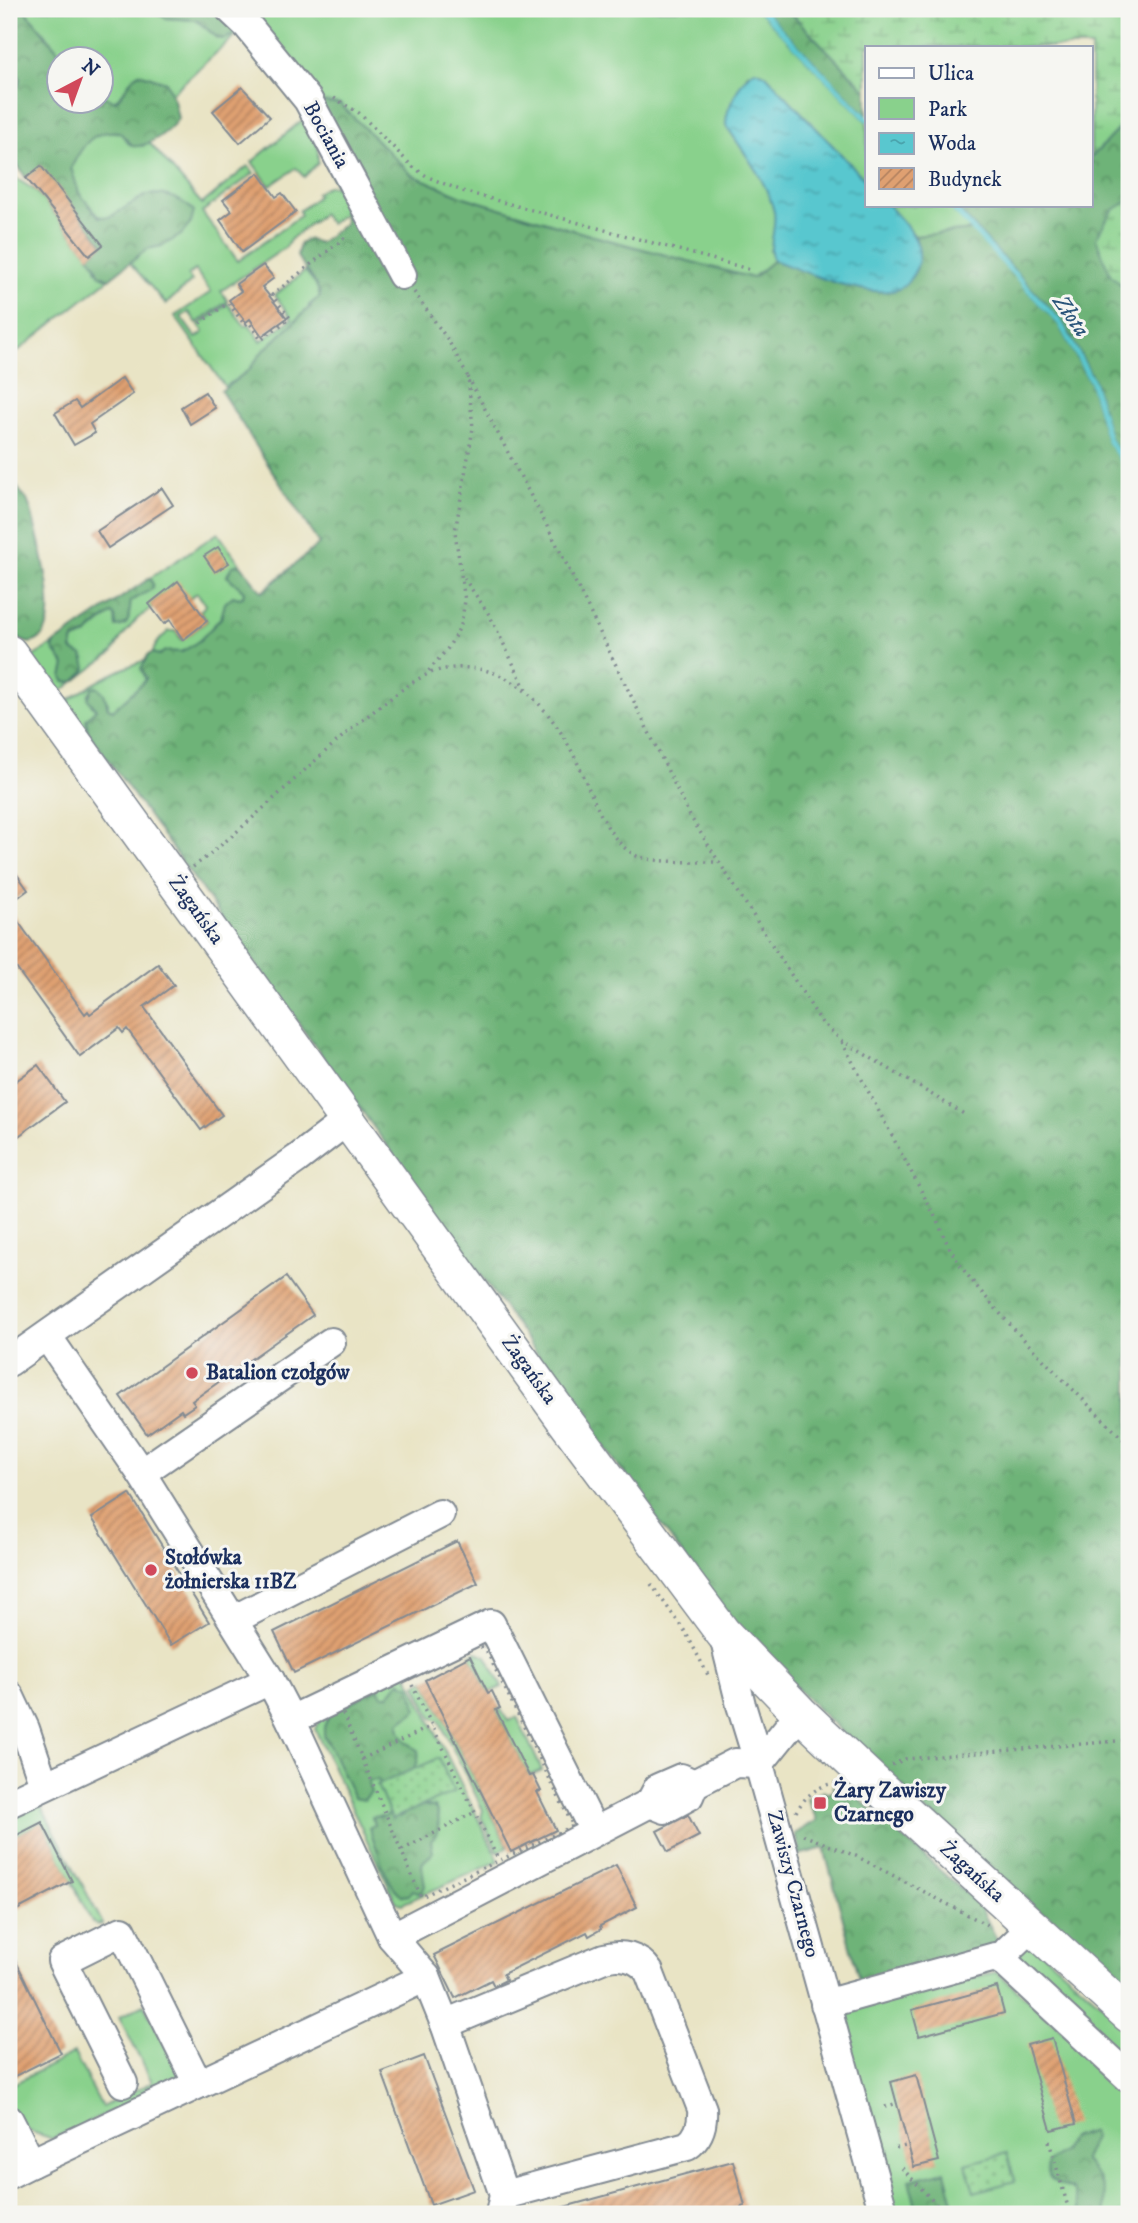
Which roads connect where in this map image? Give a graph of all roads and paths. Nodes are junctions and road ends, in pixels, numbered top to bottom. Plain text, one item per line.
1 (230, 9) edge
2 (301, 91) junction
3 (348, 234) dead end
4 (752, 270) dead end
5 (402, 275) joint
6 (200, 323) dead end
7 (468, 377) junction
8 (463, 576) junction
9 (9, 653) edge
10 (425, 676) junction
11 (528, 695) junction
12 (719, 862) junction
13 (175, 880) junction
14 (841, 1040) junction
15 (964, 1114) dead end
16 (348, 1120) junction
17 (47, 1336) junction
18 (331, 1342) dead end
19 (9, 1362) edge
20 (1129, 1445) edge
21 (141, 1473) junction
22 (440, 1514) dead end
23 (233, 1620) junction
24 (723, 1633) junction
25 (408, 1677) junction
26 (270, 1680) junction
27 (9, 1695) edge
28 (800, 1713) junction
29 (290, 1720) junction
30 (432, 1726) junction
31 (1129, 1740) edge
32 (362, 1759) junction
33 (759, 1764) junction
34 (855, 1781) junction
35 (44, 1785) junction
36 (9, 1803) edge
37 (475, 1812) junction
38 (794, 1815) dead end
39 (594, 1831) junction
40 (802, 1834) dead end
41 (401, 1850) junction
42 (499, 1860) junction
43 (989, 1918) dead end
44 (1032, 1927) junction
45 (392, 1937) junction
46 (1004, 1962) junction
47 (426, 1977) junction
48 (825, 2004) junction
49 (1129, 2015) edge
50 (444, 2024) junction
51 (1129, 2078) edge
52 (123, 2083) dead end
53 (198, 2084) junction
54 (894, 2104) dead end
55 (885, 2107) dead end
56 (9, 2120) edge
57 (1049, 2141) dead end
58 (906, 2146) dead end
59 (897, 2148) dead end
60 (20, 2168) edge
61 (902, 2168) dead end
62 (502, 2205) edge
63 (884, 2214) edge
64 (945, 2214) edge
65 (1070, 2214) edge

1 - 2 street, Bociania
2 - 4 path
2 - 5 street, Bociania
3 - 6 path
5 - 7 path
7 - 8 path
7 - 12 path
8 - 10 path
8 - 11 path
9 - 13 main road, Żagańska
10 - 11 path
10 - 13 path
11 - 12 path
12 - 14 path
13 - 16 main road, Żagańska
14 - 15 path
14 - 20 path
16 - 17 street
16 - 24 main road, Żagańska
17 - 19 street
17 - 21 street
18 - 21 street
21 - 23 street
22 - 23 street
23 - 26 street
24 - 28 main road, Żagańska
24 - 33 street, Zawiszy Czarnego
25 - 30 path
25 - 32 path
25 - 42 path
26 - 29 street
26 - 35 street
27 - 35 street
28 - 33 street
28 - 34 main road, Żagańska
29 - 39 street
29 - 45 street
30 - 32 path
30 - 37 path
31 - 34 path
32 - 41 path
33 - 39 street
33 - 48 street, Zawiszy Czarnego
34 - 38 path
34 - 44 main road, Żagańska
35 - 36 street
37 - 41 path
37 - 42 path
39 - 45 street
40 - 43 path
41 - 42 path
44 - 46 street
44 - 49 main road, Żagańska
45 - 47 street
46 - 48 street
46 - 51 street
47 - 50 street
47 - 53 street
48 - 63 street, Zawiszy Czarnego
50 - 62 street
50 - 62 street
52 - 53 street
53 - 60 street
54 - 55 path
56 - 60 street
57 - 65 path
58 - 59 path
61 - 64 path

